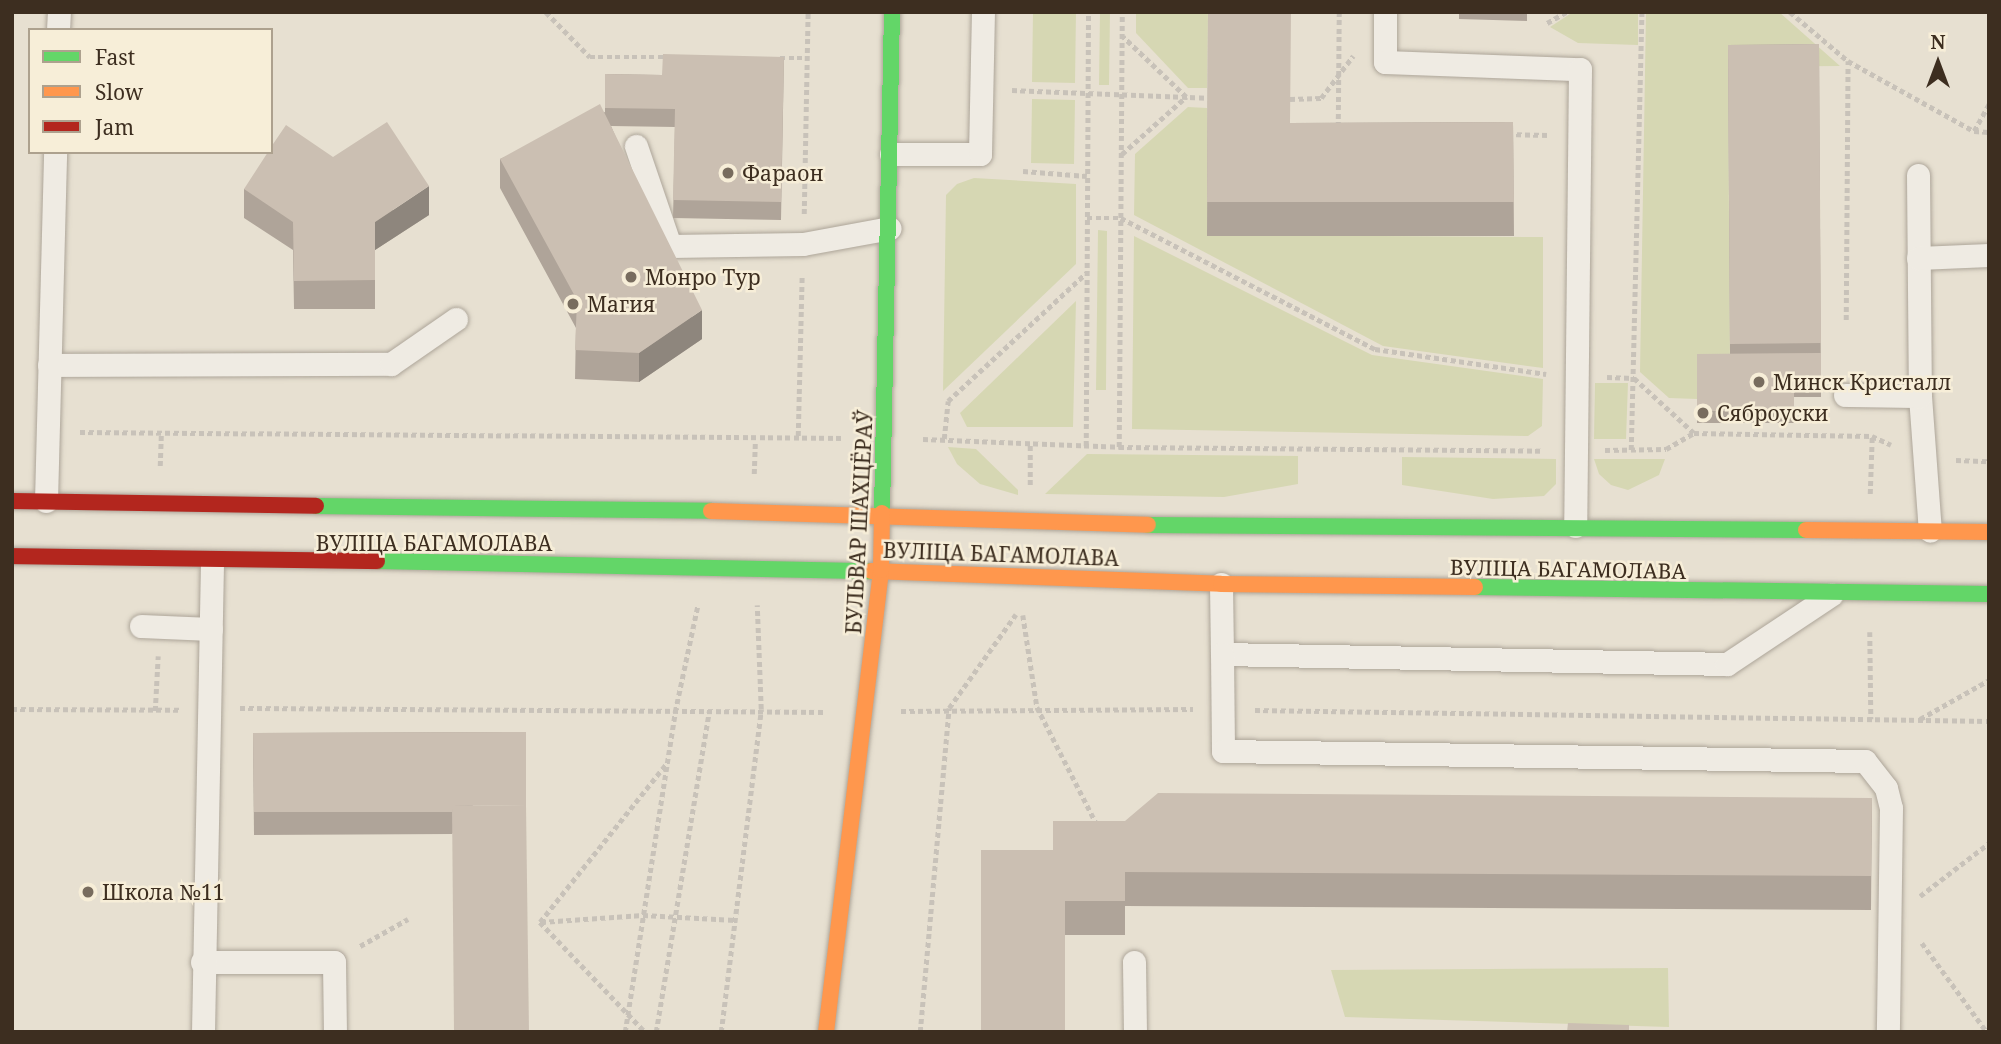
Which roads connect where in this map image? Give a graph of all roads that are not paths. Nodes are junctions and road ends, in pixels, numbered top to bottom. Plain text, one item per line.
1 (892, 12) edge
2 (983, 12) edge
3 (1385, 12) edge
4 (636, 146) dead end
5 (891, 153) junction
6 (55, 154) edge
7 (1918, 175) dead end
8 (890, 228) junction
9 (1989, 256) edge
10 (1918, 258) junction
11 (456, 318) dead end
12 (49, 365) junction
13 (1845, 395) dead end
14 (1920, 396) junction
15 (12, 501) edge
16 (46, 501) junction
17 (213, 503) junction
18 (883, 516) junction
19 (1575, 526) junction
20 (1930, 531) junction
21 (1989, 532) edge
22 (12, 556) edge
23 (212, 562) junction
24 (881, 570) junction
25 (1221, 584) junction
26 (1834, 594) junction
27 (1989, 594) edge
28 (141, 626) dead end
29 (211, 629) junction
30 (1222, 654) junction
31 (202, 962) junction
32 (1134, 962) dead end
33 (203, 1032) edge
34 (335, 1032) edge
35 (826, 1032) edge
36 (1135, 1032) edge
37 (1888, 1032) edge

1 - 5 main road, БУЛЬВАР ШАХЦЁРАЎ
2 - 5 lane
3 - 19 lane
4 - 8 lane
5 - 8 main road, БУЛЬВАР ШАХЦЁРАЎ
6 - 12 lane
7 - 10 lane
8 - 18 main road, БУЛЬВАР ШАХЦЁРАЎ
9 - 10 lane
10 - 14 lane
11 - 12 lane
12 - 16 lane
13 - 14 lane
14 - 20 lane
15 - 16 main road, ВУЛІЦА БАГАМОЛАВА
16 - 17 main road, ВУЛІЦА БАГАМОЛАВА
17 - 18 main road, ВУЛІЦА БАГАМОЛАВА
17 - 23 main road
18 - 19 main road, ВУЛІЦА БАГАМОЛАВА
18 - 24 main road, БУЛЬВАР ШАХЦЁРАЎ
19 - 20 main road, ВУЛІЦА БАГАМОЛАВА
20 - 21 main road, ВУЛІЦА БАГАМОЛАВА
22 - 23 main road, ВУЛІЦА БАГАМОЛАВА
23 - 24 main road, ВУЛІЦА БАГАМОЛАВА
23 - 29 lane
24 - 25 main road, ВУЛІЦА БАГАМОЛАВА
24 - 35 main road, БУЛЬВАР ШАХЦЁРАЎ
25 - 26 main road, ВУЛІЦА БАГАМОЛАВА
25 - 30 lane
26 - 27 main road, ВУЛІЦА БАГАМОЛАВА
26 - 30 lane
28 - 29 lane
29 - 31 lane
30 - 37 lane
31 - 33 lane
31 - 34 lane
32 - 36 lane

